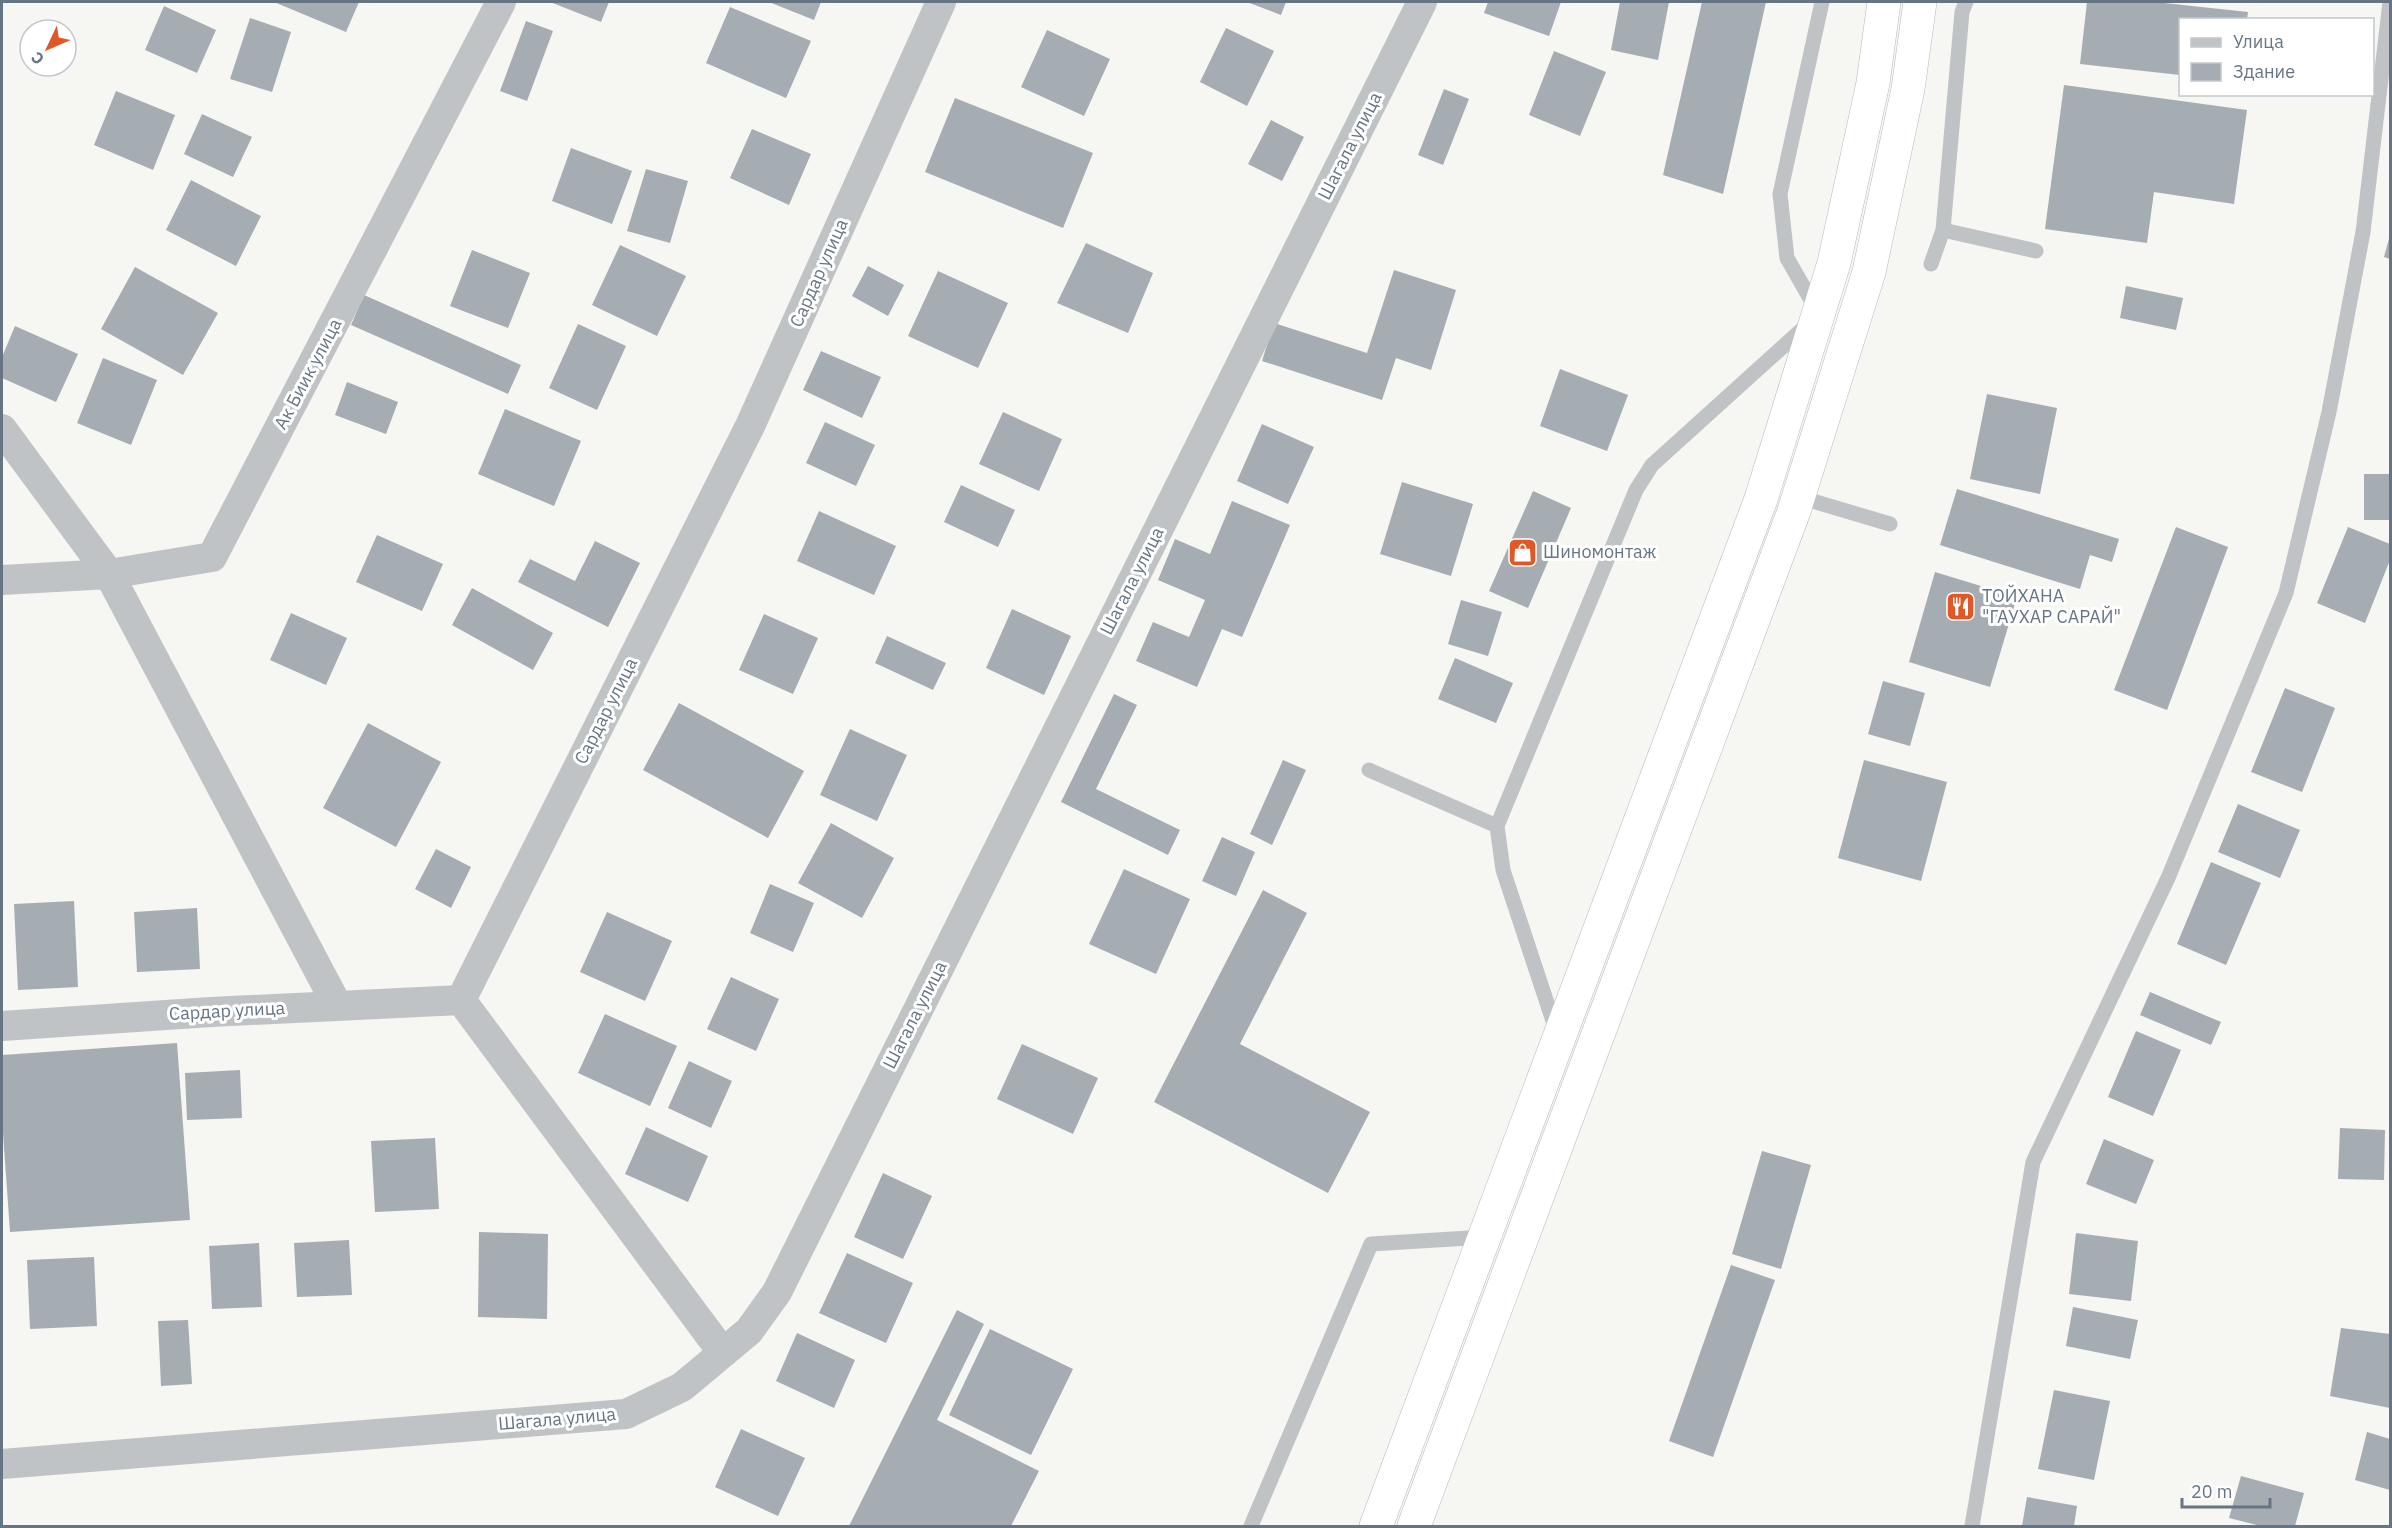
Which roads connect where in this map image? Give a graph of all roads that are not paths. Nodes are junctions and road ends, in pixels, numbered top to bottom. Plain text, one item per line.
1 (501, 2) edge
2 (941, 2) edge
3 (1422, 2) edge
4 (1822, 2) edge
5 (1884, 2) edge
6 (1920, 2) edge
7 (1966, 2) edge
8 (2390, 2) edge
9 (1943, 230) junction
10 (2036, 251) dead end
11 (1931, 264) dead end
12 (1819, 314) junction
13 (2, 429) edge
14 (1799, 497) junction
15 (1890, 524) dead end
16 (109, 574) junction
17 (2, 580) edge
18 (1369, 770) dead end
19 (1497, 826) junction
20 (461, 1000) junction
21 (337, 1005) junction
22 (2, 1026) edge
23 (1559, 1038) junction
24 (1485, 1237) junction
25 (723, 1353) junction
26 (2, 1464) edge
27 (1251, 1527) edge
28 (1376, 1527) edge
29 (1414, 1527) edge
30 (1972, 1527) edge

1 - 16 street, Ак Биик улица
2 - 20 street, Сардар улица
3 - 25 street, Шагала улица
4 - 12 lane
5 - 12 highway
6 - 14 highway
7 - 9 lane
8 - 30 lane
9 - 10 lane
9 - 11 lane
12 - 19 lane
12 - 23 highway
13 - 16 street
14 - 15 lane
14 - 29 highway
16 - 17 street, Ак Биик улица
16 - 21 street
18 - 19 lane
19 - 23 lane
20 - 21 street, Сардар улица
20 - 25 street
21 - 22 street, Сардар улица
23 - 24 highway
24 - 27 lane
24 - 28 highway
25 - 26 street, Шагала улица

